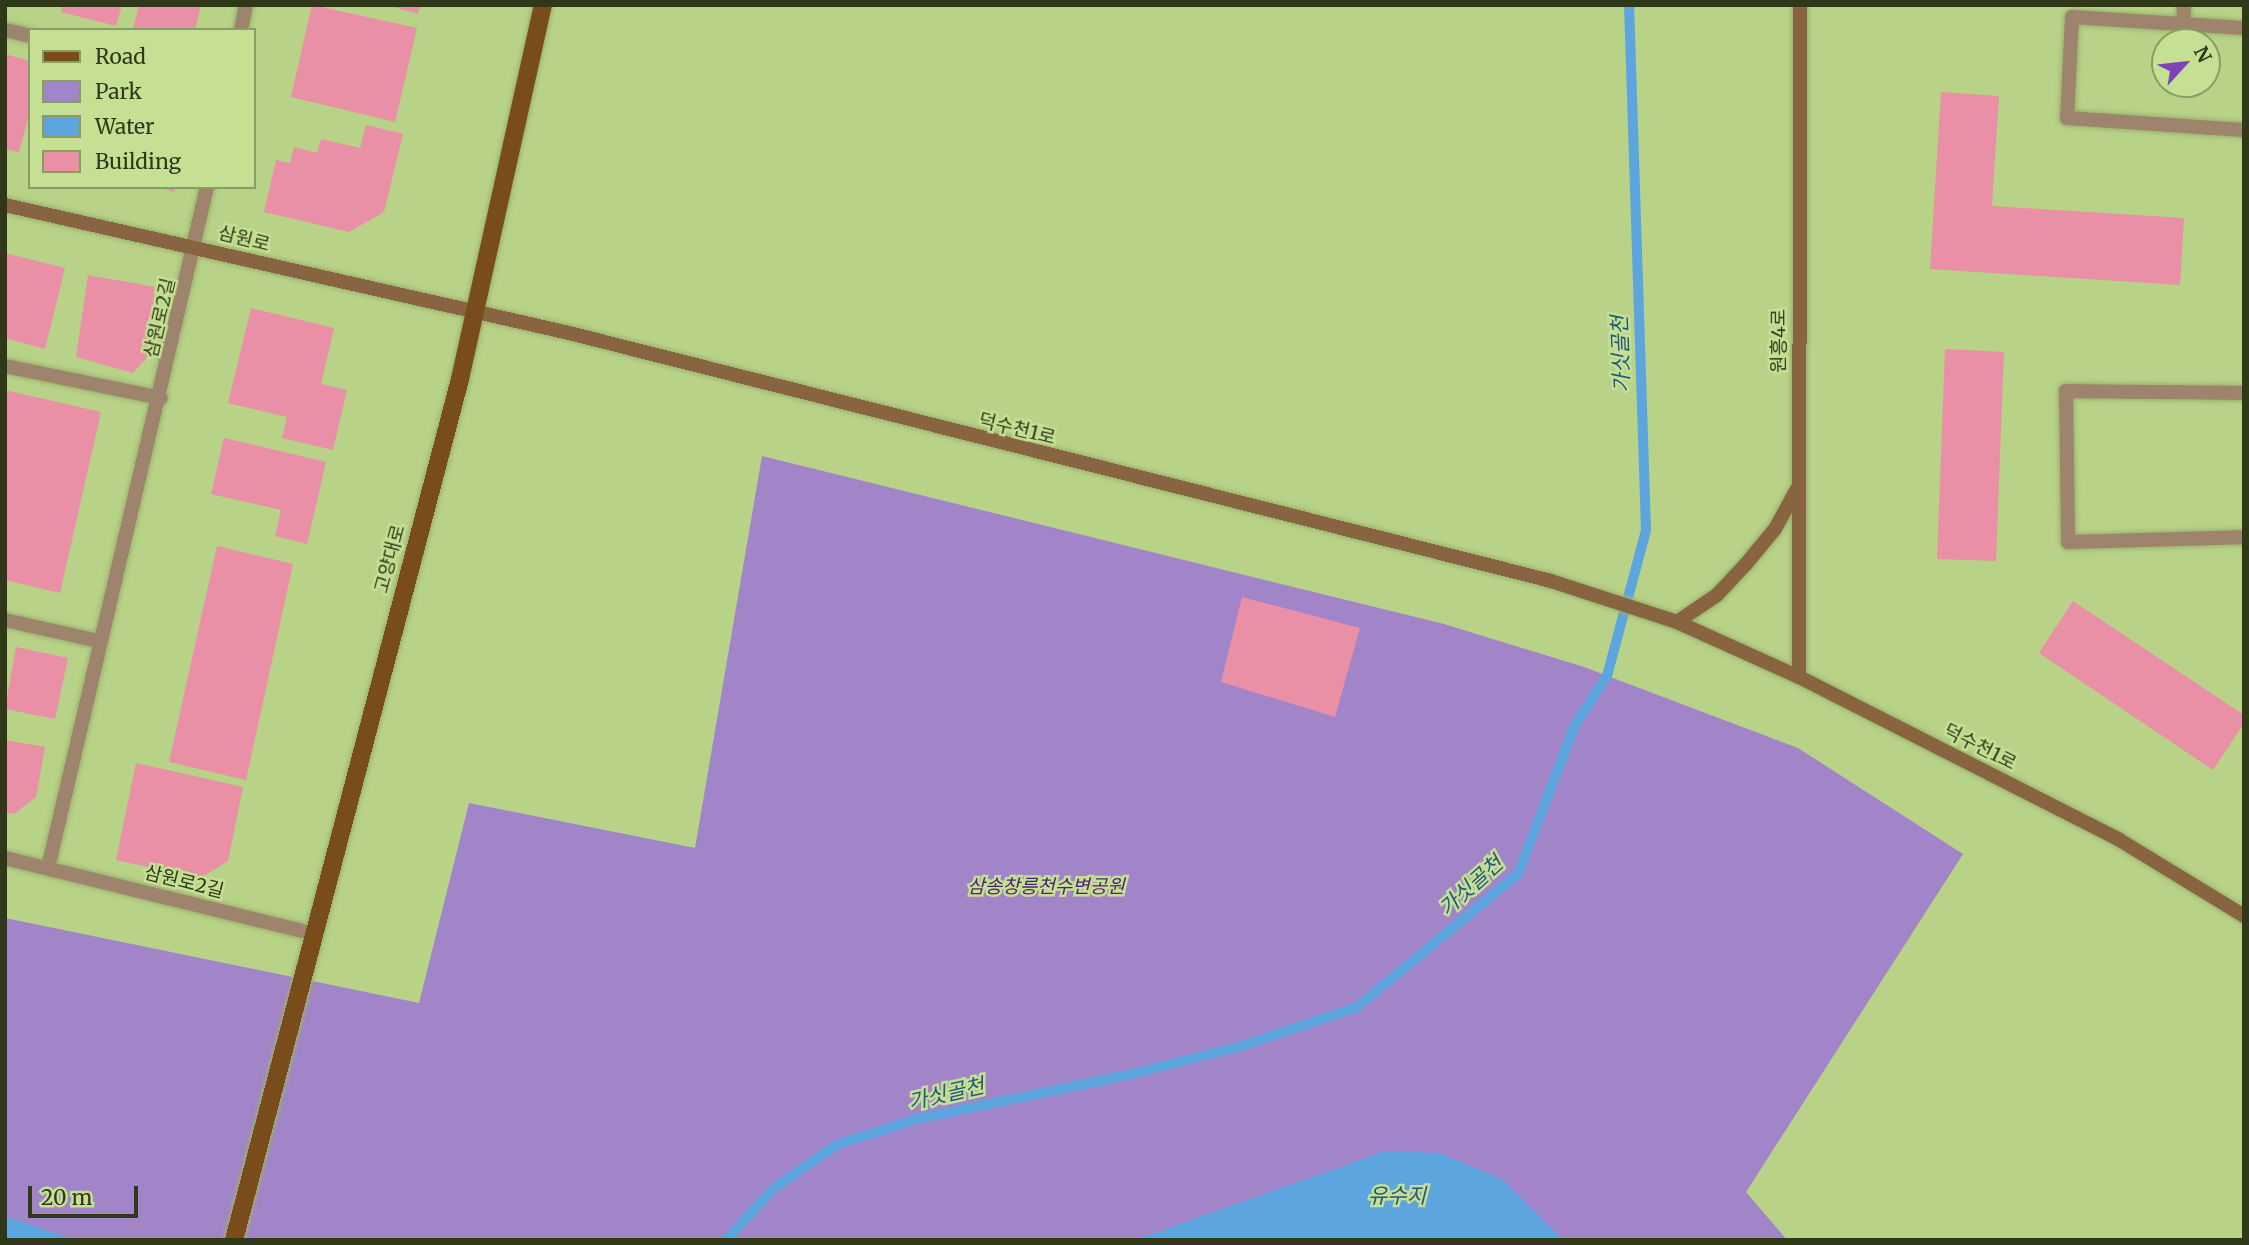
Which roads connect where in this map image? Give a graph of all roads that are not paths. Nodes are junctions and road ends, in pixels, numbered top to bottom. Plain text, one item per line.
1 (246, 5) edge
2 (543, 5) edge
3 (1800, 5) edge
4 (2183, 5) edge
5 (2183, 25) junction
6 (241, 28) edge
7 (2244, 28) edge
8 (5, 30) edge
9 (28, 36) edge
10 (2244, 130) edge
11 (207, 189) edge
12 (5, 205) edge
13 (196, 247) junction
14 (474, 311) junction
15 (5, 366) edge
16 (2244, 393) edge
17 (162, 398) junction
18 (1797, 487) junction
19 (2244, 537) edge
20 (5, 620) edge
21 (1684, 626) junction
22 (99, 641) junction
23 (1799, 677) junction
24 (5, 858) edge
25 (48, 868) junction
26 (2244, 916) edge
27 (312, 933) junction
28 (234, 1240) edge

1 - 6 street
2 - 14 main road, 고양대로
3 - 18 street, 원흥4로
4 - 5 street
5 - 7 street
5 - 10 street
8 - 9 street
11 - 13 street, 삼원로2길
12 - 13 street, 삼원로
13 - 14 street, 삼원로
13 - 17 street, 삼원로2길
14 - 21 street, 덕수천1로
14 - 27 main road, 고양대로
15 - 17 street
16 - 19 street
17 - 22 street, 삼원로2길
18 - 21 street
18 - 23 street, 원흥4로
20 - 22 street
21 - 23 street, 덕수천1로
22 - 25 street, 삼원로2길
23 - 26 street, 덕수천1로
24 - 25 street, 삼원로2길
25 - 27 street, 삼원로2길
27 - 28 main road, 고양대로

